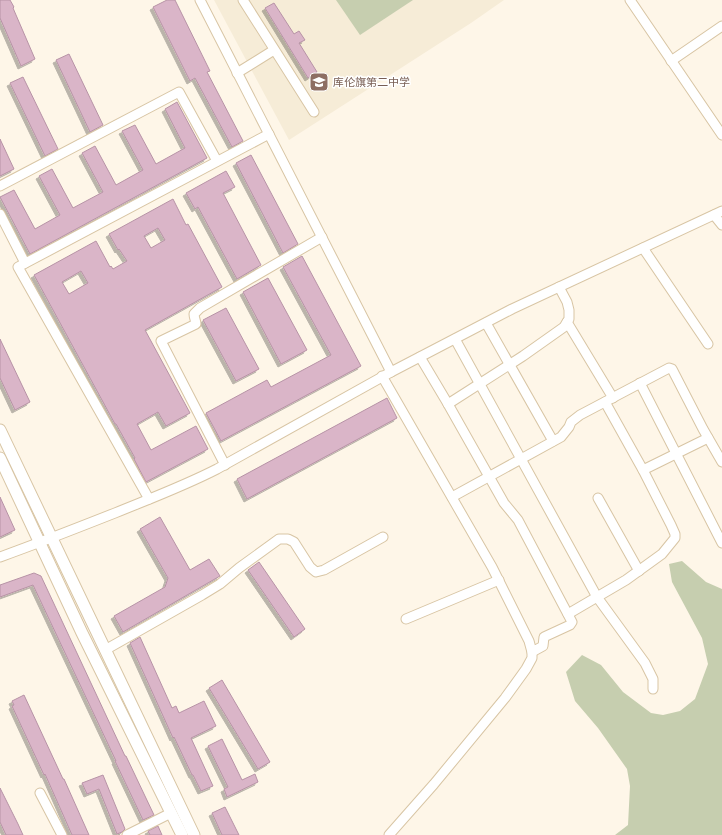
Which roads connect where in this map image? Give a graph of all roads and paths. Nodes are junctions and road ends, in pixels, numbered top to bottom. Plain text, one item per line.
1 (200, 0) edge
2 (243, 0) edge
3 (630, 0) edge
4 (722, 26) edge
5 (274, 50) junction
6 (671, 61) junction
7 (237, 73) junction
8 (314, 112) dead end
9 (269, 134) junction
10 (722, 135) edge
11 (218, 161) junction
12 (0, 186) edge
13 (718, 213) edge
14 (0, 214) edge
15 (722, 226) edge
16 (322, 236) junction
17 (643, 248) junction
18 (25, 263) junction
19 (559, 287) junction
20 (567, 322) junction
21 (486, 323) junction
22 (455, 339) junction
23 (708, 344) dead end
24 (420, 357) junction
25 (510, 364) junction
26 (386, 374) junction
27 (480, 384) junction
28 (640, 384) junction
29 (613, 398) junction
30 (605, 402) junction
31 (448, 404) junction
32 (0, 430) edge
33 (708, 438) junction
34 (553, 441) junction
35 (677, 453) junction
36 (0, 458) edge
37 (521, 459) junction
38 (722, 462) edge
39 (225, 464) junction
40 (643, 470) junction
41 (489, 476) junction
42 (452, 497) junction
43 (598, 498) dead end
44 (149, 499) junction
45 (383, 537) dead end
46 (52, 538) junction
47 (40, 543) junction
48 (722, 543) edge
49 (0, 557) edge
50 (639, 570) junction
51 (499, 580) junction
52 (597, 597) junction
53 (568, 614) junction
54 (406, 619) dead end
55 (105, 650) junction
56 (532, 652) junction
57 (653, 689) dead end
58 (40, 793) dead end
59 (171, 813) junction
60 (62, 835) edge
61 (127, 835) edge
62 (182, 835) edge
63 (194, 835) edge
64 (389, 835) edge

1 - 7 street
2 - 5 street
3 - 6 street
4 - 6 street
5 - 7 street
5 - 8 street
6 - 10 street
7 - 9 street
9 - 11 street
9 - 16 street
11 - 12 street
11 - 18 street
13 - 15 street
13 - 17 street
14 - 18 street
16 - 26 street
16 - 39 street
17 - 19 street
17 - 23 street
18 - 44 street
19 - 20 street
19 - 21 street
20 - 25 street
20 - 29 street
21 - 22 street
21 - 25 street
22 - 24 street
22 - 27 street
24 - 26 street
24 - 31 street
25 - 27 street
25 - 34 street
26 - 39 street
26 - 42 street
27 - 31 street
27 - 37 street
28 - 29 street
28 - 33 street
28 - 35 street
29 - 30 street
30 - 34 street
30 - 40 street
31 - 41 street
32 - 46 main road
33 - 35 street
33 - 38 street
34 - 37 street
35 - 40 street
35 - 48 street
36 - 47 main road
37 - 41 street
37 - 52 street
39 - 44 street
40 - 50 street
41 - 42 street
41 - 53 street
42 - 51 street
43 - 50 street
44 - 46 street
45 - 55 street
46 - 47 street
46 - 55 main road
47 - 49 street
47 - 59 main road
50 - 52 street
51 - 54 street
51 - 56 street
52 - 53 street
52 - 57 street
53 - 56 street
55 - 63 main road
56 - 64 street
58 - 60 street
59 - 61 street
59 - 62 main road

